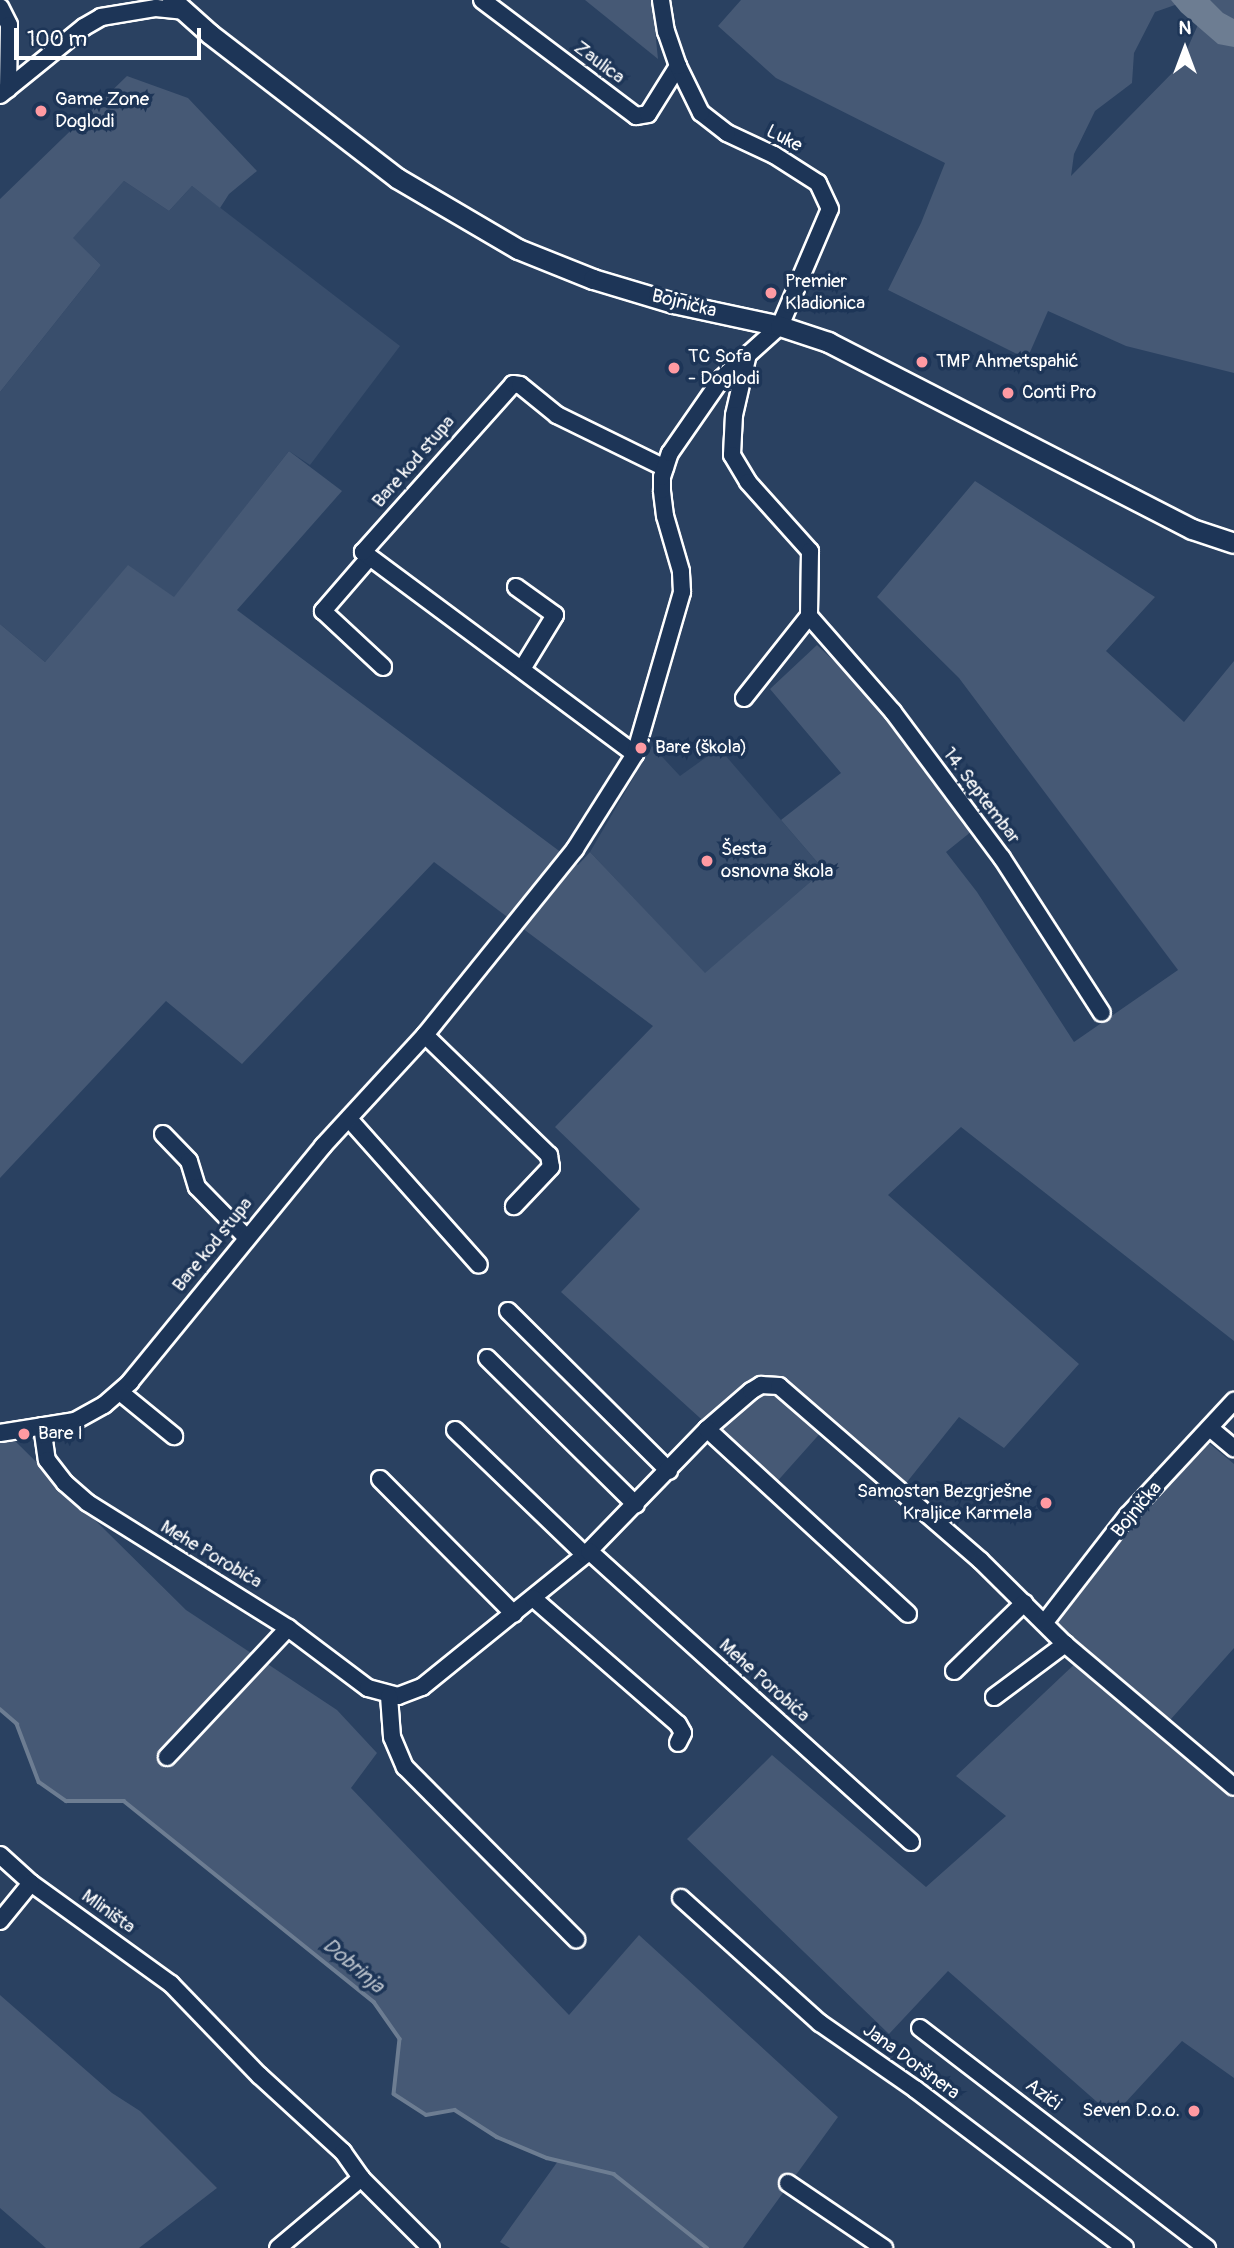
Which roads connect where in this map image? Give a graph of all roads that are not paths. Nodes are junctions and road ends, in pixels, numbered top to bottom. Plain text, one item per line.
1 (482, 0) edge
2 (660, 0) edge
3 (177, 5) edge
4 (0, 7) edge
5 (678, 66) junction
6 (4, 92) edge
7 (780, 326) junction
8 (748, 354) junction
9 (665, 468) junction
10 (1234, 543) edge
11 (368, 559) junction
12 (516, 587) dead end
13 (809, 616) junction
14 (383, 667) dead end
15 (522, 669) junction
16 (744, 698) dead end
17 (635, 754) junction
18 (1102, 1013) dead end
19 (425, 1035) junction
20 (345, 1123) junction
21 (163, 1134) dead end
22 (514, 1206) dead end
23 (247, 1238) junction
24 (451, 1245) dead end
25 (479, 1265) dead end
26 (508, 1311) dead end
27 (486, 1358) dead end
28 (120, 1392) junction
29 (1234, 1401) edge
30 (42, 1426) junction
31 (707, 1429) junction
32 (1211, 1429) junction
33 (456, 1430) dead end
34 (0, 1433) edge
35 (174, 1436) dead end
36 (1234, 1448) edge
37 (669, 1471) junction
38 (380, 1479) dead end
39 (636, 1505) junction
40 (587, 1553) junction
41 (533, 1598) junction
42 (1024, 1603) junction
43 (514, 1614) junction
44 (908, 1614) dead end
45 (1045, 1622) junction
46 (288, 1628) junction
47 (1065, 1644) junction
48 (954, 1671) dead end
49 (389, 1696) junction
50 (994, 1697) dead end
51 (678, 1742) dead end
52 (167, 1757) dead end
53 (1234, 1787) edge
54 (911, 1842) dead end
55 (0, 1855) edge
56 (31, 1883) junction
57 (681, 1898) dead end
58 (0, 1921) edge
59 (576, 1939) dead end
60 (920, 2028) dead end
61 (361, 2178) junction
62 (789, 2183) dead end
63 (278, 2248) edge
64 (432, 2248) edge
65 (884, 2248) edge
66 (1125, 2248) edge
67 (1206, 2248) edge

1 - 5 street, Zaulica
2 - 5 street, Luke
3 - 6 street
3 - 7 main road, Bojnička
4 - 6 street
5 - 7 street, Luke
7 - 8 street, Bare kod stupa
7 - 10 main road, Bojnička
8 - 9 street, Bare kod stupa
8 - 13 street
9 - 11 street, Bare kod stupa
9 - 17 street, Bare kod stupa
11 - 14 street
11 - 15 street
12 - 15 street
13 - 16 street
13 - 18 street, 14. Septembar
15 - 17 street
17 - 19 street, Bare kod stupa
19 - 20 street, Bare kod stupa
19 - 22 street
20 - 23 street, Bare kod stupa
20 - 24 street
20 - 25 street
21 - 23 street
23 - 28 street, Bare kod stupa
26 - 37 street
27 - 39 street
28 - 30 street, Bare kod stupa
28 - 35 street
29 - 32 street, Bojnička
30 - 34 street, Bare kod stupa
30 - 46 street, Mehe Porobića
31 - 37 street
31 - 42 street
31 - 44 street
32 - 36 street
32 - 45 street, Bojnička
33 - 40 street, Mehe Porobića
37 - 39 street
38 - 43 street
39 - 40 street
40 - 41 street
40 - 54 street, Mehe Porobića
41 - 43 street
41 - 51 street
42 - 45 street
42 - 48 street
43 - 49 street
45 - 47 street
46 - 49 street, Mehe Porobića
46 - 52 street
47 - 50 street
47 - 53 street
49 - 59 street
55 - 56 street, Mliništa
56 - 58 street
56 - 61 street, Mliništa
57 - 66 street, Jana Doršnera
60 - 67 street, Azići
61 - 63 street
61 - 64 street, Mliništa
62 - 65 street

